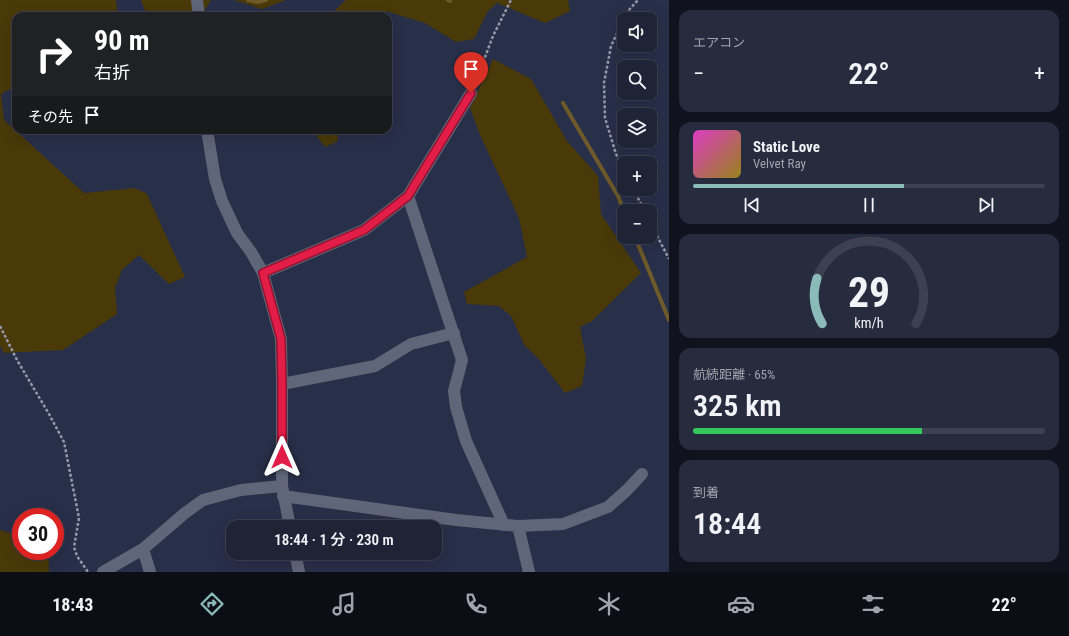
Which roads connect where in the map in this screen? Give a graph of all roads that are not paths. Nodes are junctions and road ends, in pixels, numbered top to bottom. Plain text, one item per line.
1 (197, 0) edge
2 (198, 12) edge
3 (471, 93) road end
4 (208, 134) edge
5 (408, 196) junction
6 (263, 273) junction
7 (454, 333) junction
8 (282, 384) junction
9 (642, 474) dead end
10 (283, 491) junction
11 (289, 520) edge
12 (504, 525) junction
13 (518, 526) junction
14 (143, 549) junction
15 (297, 560) edge
16 (103, 572) edge
17 (150, 572) edge
18 (300, 572) edge
19 (529, 572) edge

1 - 2 street
3 - 5 street
4 - 6 street
5 - 6 street
5 - 7 street
6 - 8 street
7 - 8 street
7 - 12 street
8 - 10 street
9 - 13 street
10 - 11 street
10 - 12 street
10 - 14 street
12 - 13 street
13 - 19 street
14 - 16 street
14 - 17 street
15 - 18 street

